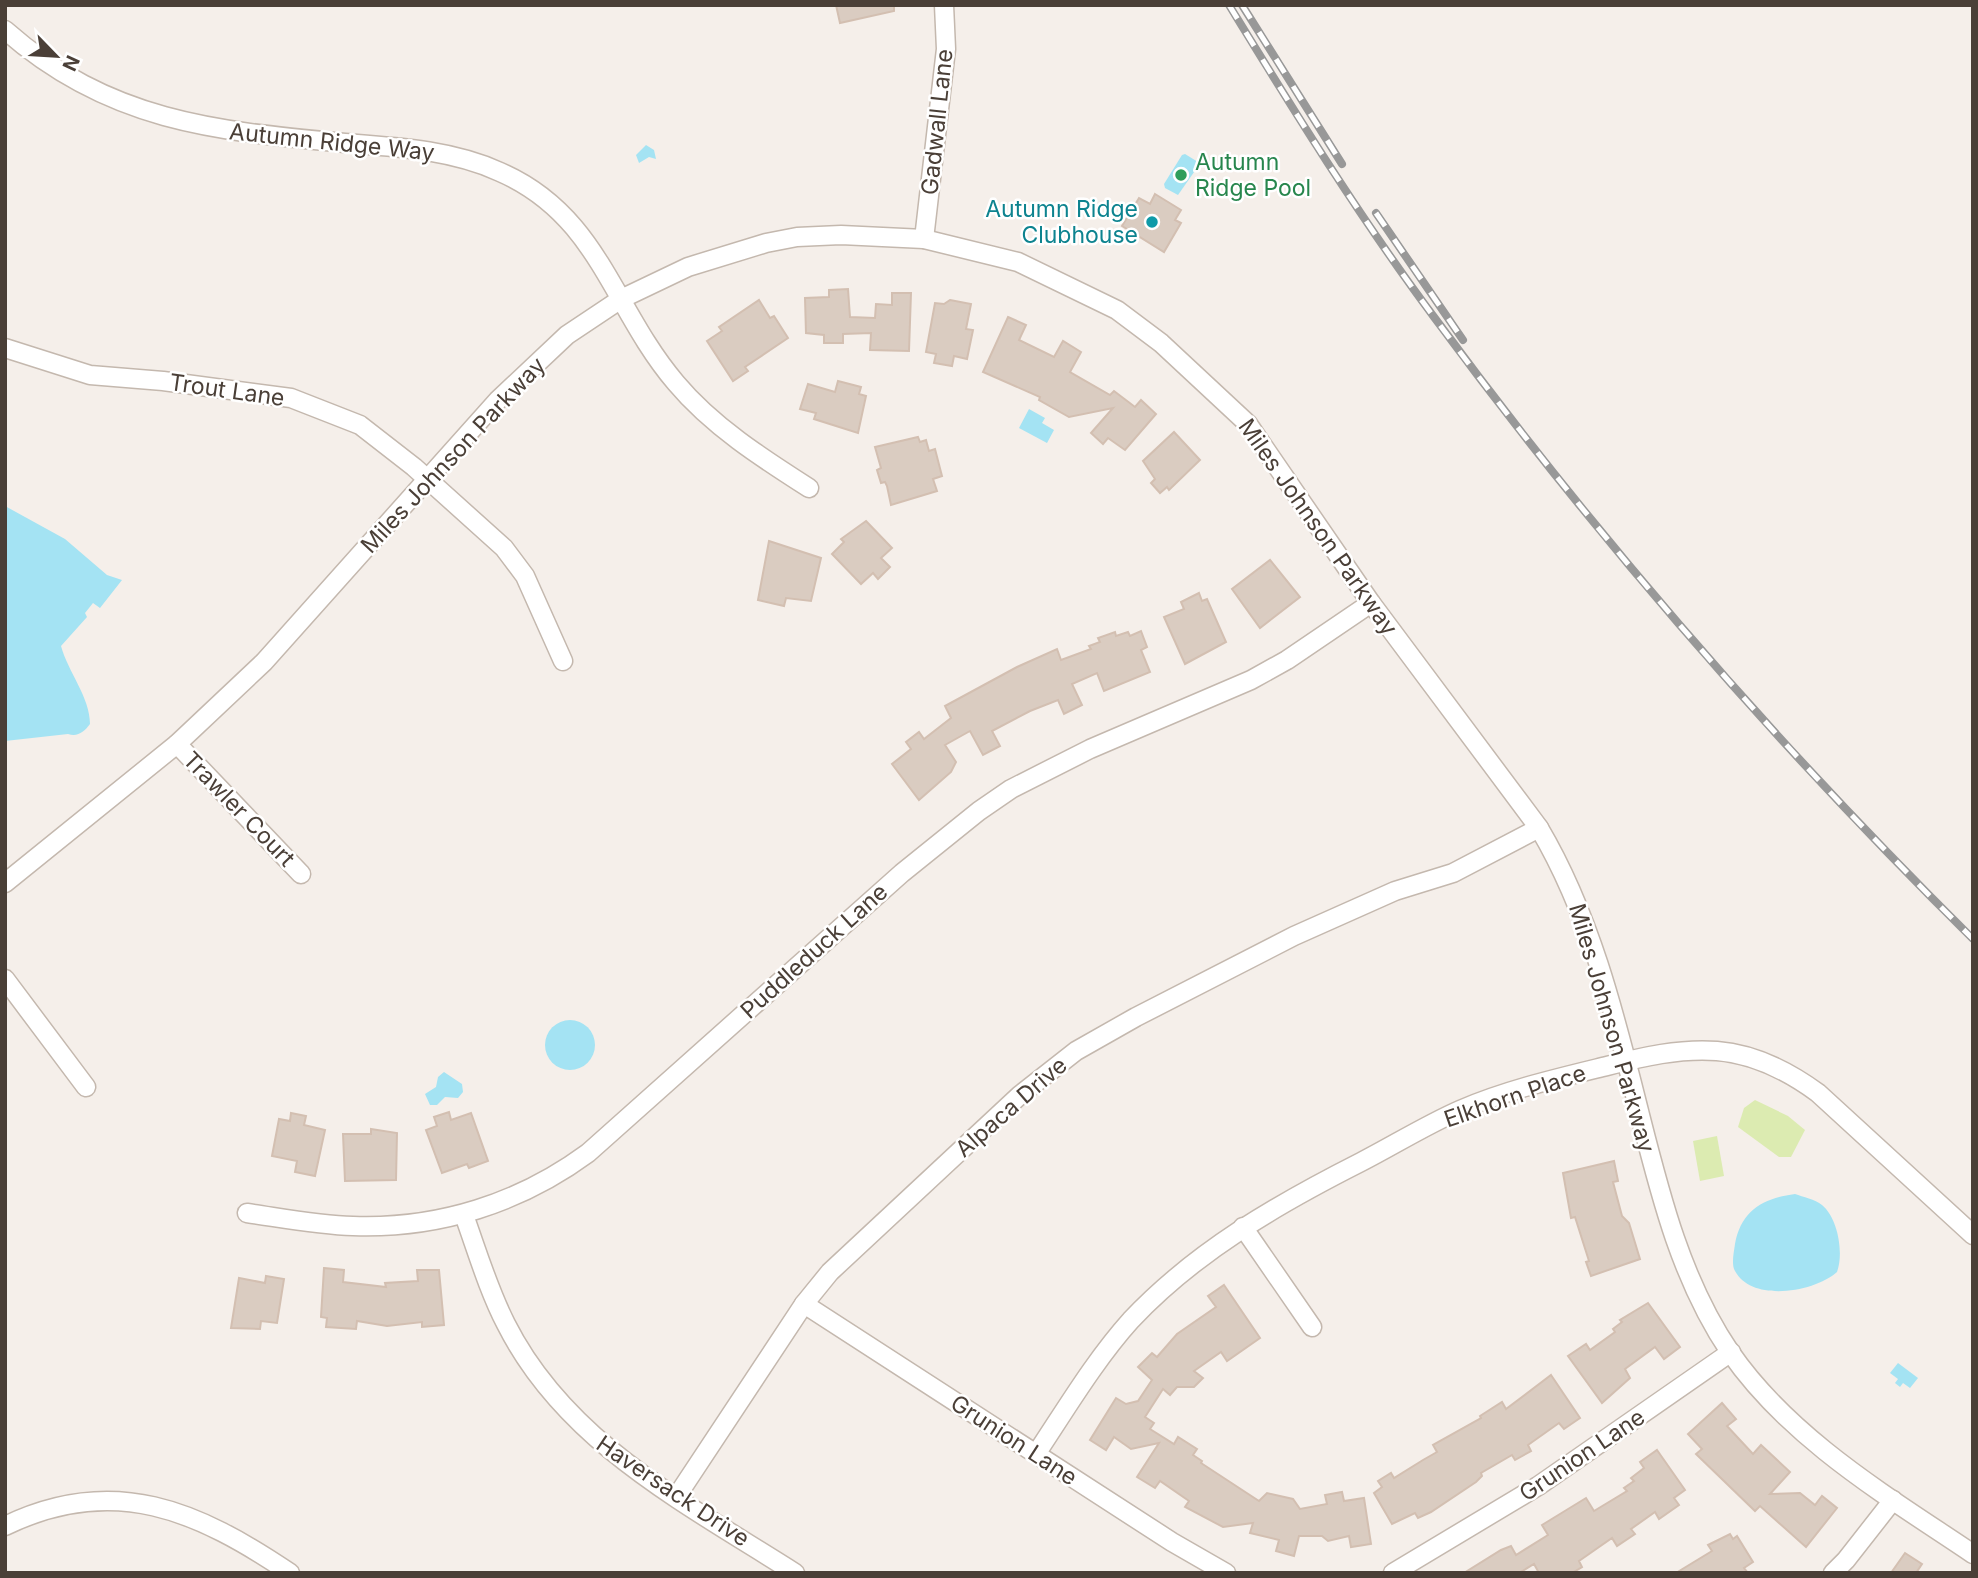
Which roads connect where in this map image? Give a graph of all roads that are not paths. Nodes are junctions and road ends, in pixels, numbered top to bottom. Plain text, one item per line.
1 (944, 5) edge
2 (5, 30) edge
3 (924, 239) junction
4 (621, 299) junction
5 (5, 348) edge
6 (428, 479) junction
7 (809, 488) dead end
8 (1370, 603) junction
9 (563, 661) dead end
10 (177, 744) junction
11 (1539, 828) junction
12 (302, 874) dead end
13 (5, 883) edge
14 (5, 979) edge
15 (1626, 1061) junction
16 (86, 1087) dead end
17 (247, 1213) dead end
18 (464, 1214) junction
19 (1243, 1227) junction
20 (1973, 1235) edge
21 (804, 1304) junction
22 (1312, 1327) dead end
23 (1731, 1352) junction
24 (1035, 1454) junction
25 (677, 1496) junction
26 (1893, 1500) junction
27 (5, 1526) edge
28 (1973, 1553) edge
29 (290, 1573) edge
30 (795, 1573) edge
31 (1226, 1573) edge
32 (1393, 1573) edge
33 (1833, 1573) edge

1 - 3 street, Gadwall Lane
2 - 4 street, Autumn Ridge Way
3 - 4 street, Miles Johnson Parkway
3 - 8 street, Miles Johnson Parkway
4 - 6 street, Miles Johnson Parkway
4 - 7 street, Autumn Ridge Way
5 - 6 street, Trout Lane
6 - 9 street, Trout Lane
6 - 10 street, Miles Johnson Parkway
8 - 11 street, Miles Johnson Parkway
8 - 18 street, Puddleduck Lane
10 - 12 street, Trawler Court
10 - 13 street, Miles Johnson Parkway
11 - 15 street, Miles Johnson Parkway
11 - 21 street, Alpaca Drive
14 - 16 street
15 - 19 street, Elkhorn Place
15 - 20 street, Elkhorn Place
15 - 23 street, Miles Johnson Parkway
17 - 18 street, Puddleduck Lane
18 - 25 street, Haversack Drive
19 - 22 street
19 - 24 street, Elkhorn Place
21 - 24 street, Grunion Lane
21 - 25 street, Alpaca Drive
23 - 26 street, Miles Johnson Parkway
23 - 32 street, Grunion Lane
24 - 31 street, Grunion Lane
25 - 30 street, Haversack Drive
26 - 28 street, Miles Johnson Parkway
26 - 33 street
27 - 29 street

